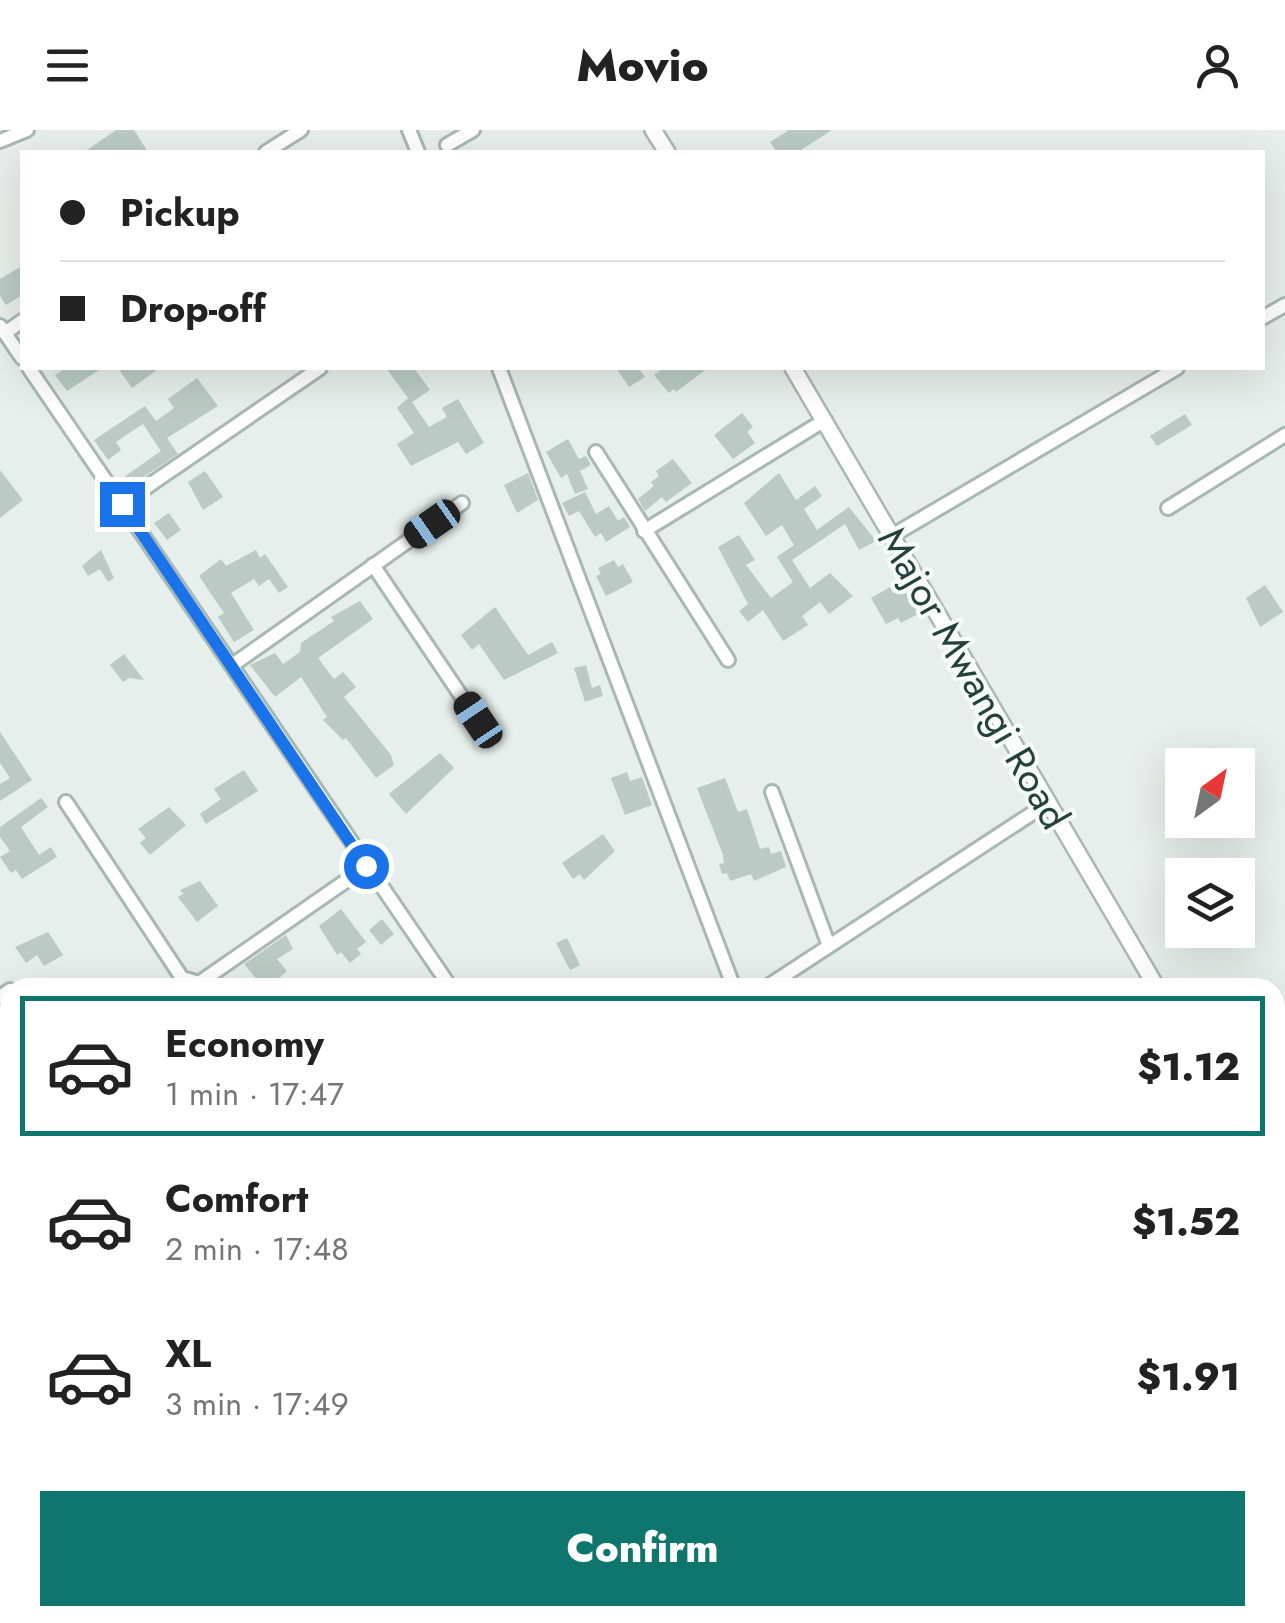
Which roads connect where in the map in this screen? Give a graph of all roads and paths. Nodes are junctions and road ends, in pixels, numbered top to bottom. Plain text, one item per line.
1 (28, 130) edge
2 (300, 130) edge
3 (472, 130) edge
4 (0, 141) edge
5 (446, 145) dead end
6 (269, 150) edge
7 (3, 329) edge
8 (20, 355) edge
9 (30, 370) edge
10 (317, 370) edge
11 (500, 370) edge
12 (794, 370) edge
13 (1174, 370) edge
14 (825, 420) junction
15 (1285, 435) edge
16 (596, 452) dead end
17 (462, 503) dead end
18 (122, 504) junction
19 (1168, 508) dead end
20 (644, 531) junction
21 (890, 536) junction
22 (373, 566) junction
23 (728, 660) dead end
24 (234, 664) junction
25 (478, 720) dead end
26 (772, 792) dead end
27 (66, 802) dead end
28 (1048, 804) junction
29 (366, 866) junction
30 (829, 946) junction
31 (182, 978) edge
32 (207, 978) edge
33 (444, 978) edge
34 (730, 978) edge
35 (781, 978) edge
36 (1151, 978) edge

1 - 4 street
2 - 6 street
3 - 5 street
7 - 8 street
9 - 18 street
10 - 18 street
11 - 34 street
12 - 14 street, Major Mwangi Road
13 - 21 street
14 - 20 street
14 - 21 street, Major Mwangi Road
15 - 19 street
16 - 20 street
17 - 22 street
18 - 24 street
20 - 23 street
21 - 28 street, Major Mwangi Road
22 - 24 street
22 - 25 street
24 - 29 street
26 - 30 street
27 - 31 street
28 - 30 street
28 - 36 street, Major Mwangi Road
29 - 32 street
29 - 33 street
30 - 35 street

